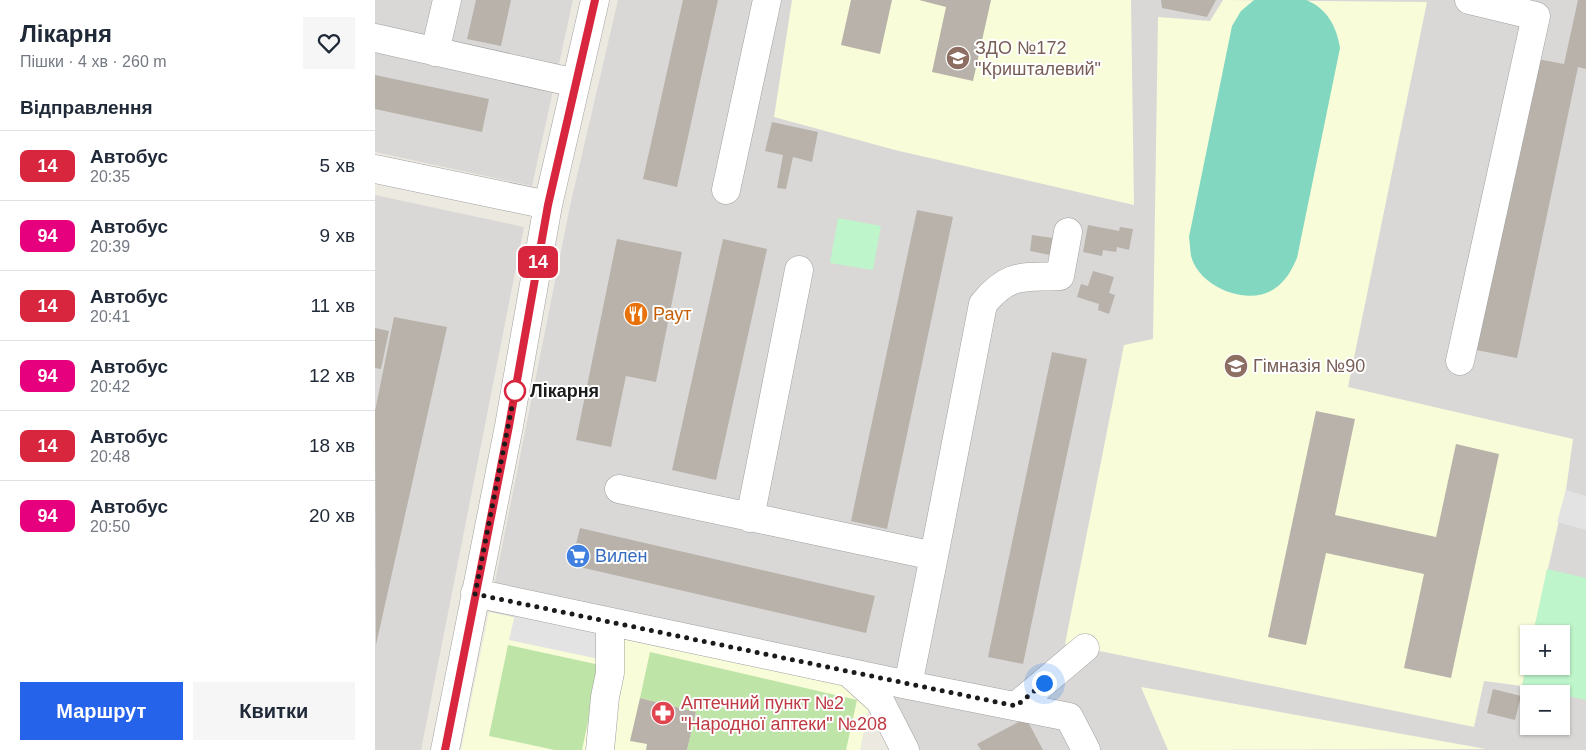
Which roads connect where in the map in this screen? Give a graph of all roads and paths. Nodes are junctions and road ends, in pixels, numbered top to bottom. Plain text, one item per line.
1 (447, 0) edge
2 (595, 0) edge
3 (767, 0) edge
4 (1469, 0) edge
5 (1543, 8) edge
6 (375, 38) edge
7 (435, 52) junction
8 (576, 83) junction
9 (375, 169) edge
10 (726, 190) dead end
11 (548, 205) junction
12 (1068, 232) dead end
13 (799, 270) dead end
14 (1460, 361) dead end
15 (619, 489) dead end
16 (750, 518) junction
17 (934, 556) junction
18 (475, 594) junction
19 (610, 622) junction
20 (1085, 648) dead end
21 (847, 672) junction
22 (908, 685) junction
23 (1016, 706) junction
24 (445, 750) edge
25 (600, 750) edge
26 (905, 750) edge
27 (1086, 750) edge

1 - 7 street
2 - 8 street
3 - 10 street
4 - 5 street
5 - 14 street
6 - 7 street
7 - 8 street
8 - 11 street
9 - 11 street
11 - 18 street
12 - 17 street
13 - 16 street
15 - 16 street
16 - 17 street
17 - 22 street
18 - 19 street
18 - 24 street
19 - 21 street
19 - 25 street
20 - 23 street
21 - 22 street
21 - 26 street
22 - 23 street
23 - 27 street

